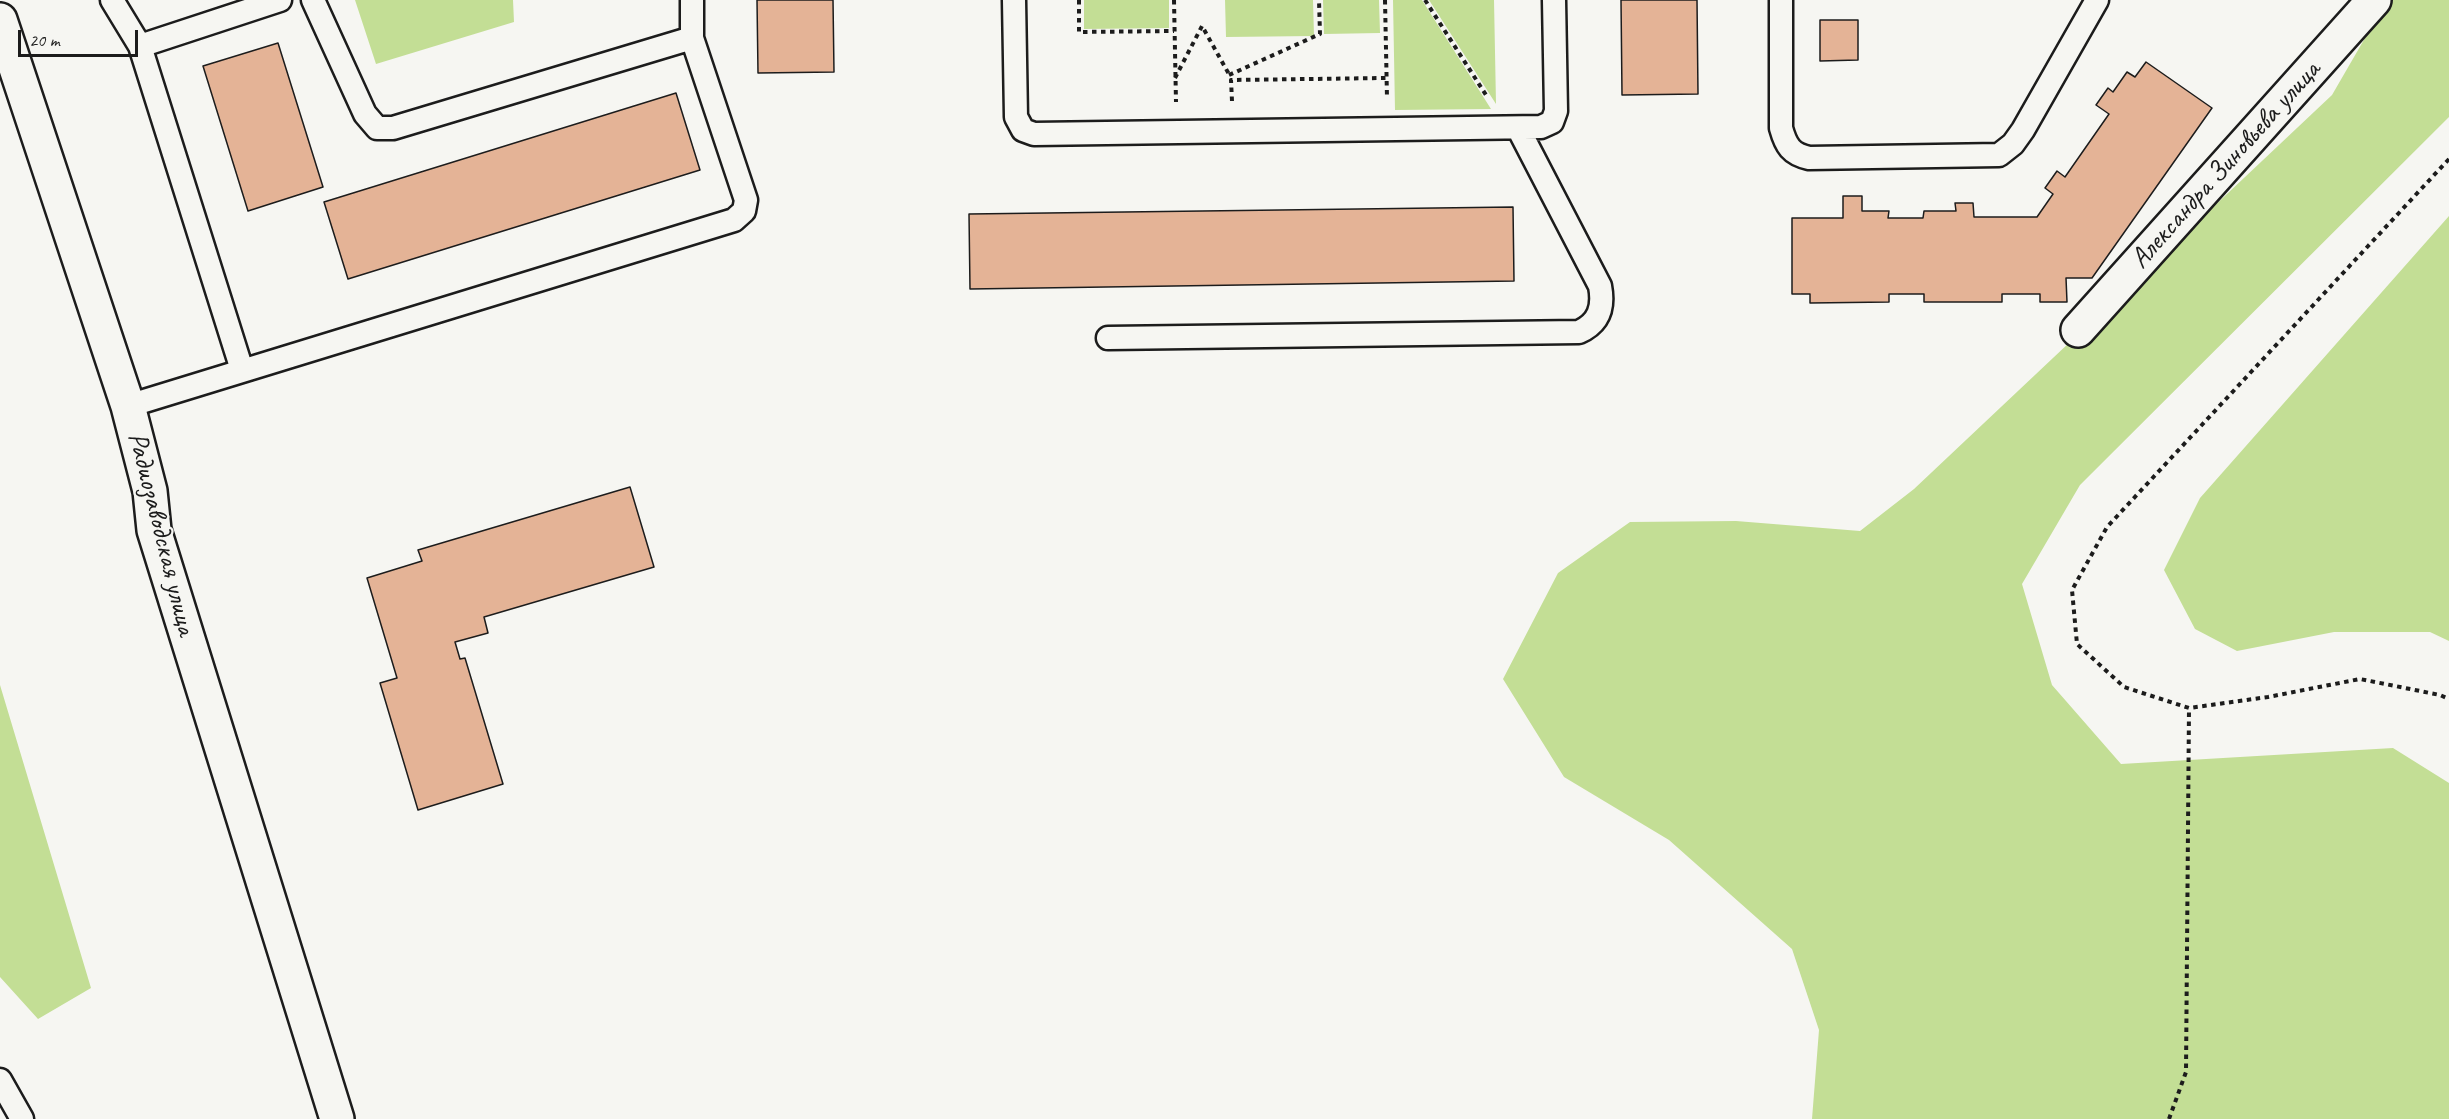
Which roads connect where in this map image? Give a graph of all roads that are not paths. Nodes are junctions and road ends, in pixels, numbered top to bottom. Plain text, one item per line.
1 (112, 0) edge
2 (280, 0) edge
3 (313, 0) edge
4 (692, 0) edge
5 (1014, 0) edge
6 (1554, 0) edge
7 (1781, 0) edge
8 (2097, 0) edge
9 (2374, 0) edge
10 (0, 20) edge
11 (692, 38) junction
12 (140, 46) junction
13 (1507, 128) junction
14 (2078, 330) dead end
15 (1108, 338) dead end
16 (242, 370) junction
17 (128, 406) junction
18 (0, 1080) edge
19 (22, 1119) edge
20 (337, 1119) edge

1 - 12 lane
2 - 12 lane
3 - 11 lane
4 - 11 lane
5 - 13 lane
6 - 13 lane
7 - 8 lane
9 - 14 street, Александра Зиновьева улица
10 - 17 street, Радиозаводская улица
11 - 16 lane
12 - 16 lane
13 - 15 lane
16 - 17 lane
17 - 20 street, Радиозаводская улица
18 - 19 lane

